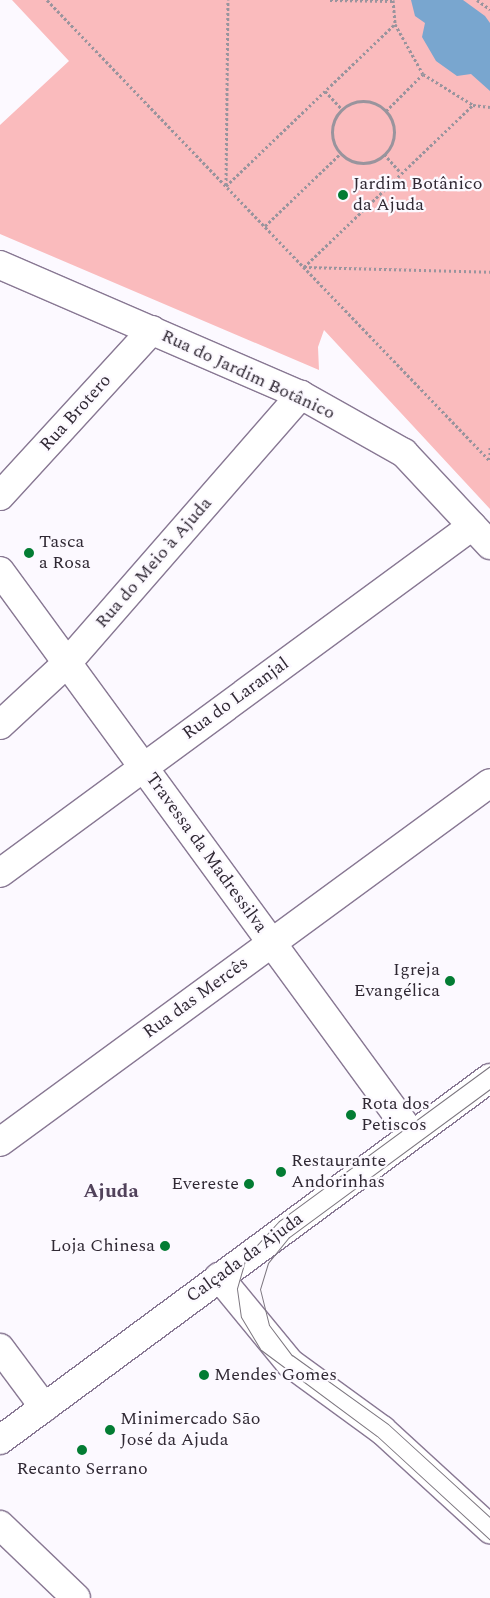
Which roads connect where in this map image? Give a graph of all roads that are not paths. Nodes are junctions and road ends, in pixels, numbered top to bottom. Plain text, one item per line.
1 (0, 265) edge
2 (152, 330) junction
3 (301, 395) junction
4 (0, 496) edge
5 (481, 536) edge
6 (0, 571) edge
7 (66, 663) junction
8 (0, 724) edge
9 (143, 767) junction
10 (490, 783) edge
11 (0, 873) edge
12 (271, 942) junction
13 (490, 1078) edge
14 (412, 1135) junction
15 (0, 1142) edge
16 (219, 1277) junction
17 (0, 1348) edge
18 (44, 1407) junction
19 (0, 1440) edge
20 (0, 1525) edge
21 (490, 1529) edge
22 (76, 1598) edge

1 - 2 street, Rua do Jardim Botânico
2 - 3 street, Rua do Jardim Botânico
2 - 4 street, Rua Brotero
3 - 5 street, Rua do Jardim Botânico
3 - 7 street, Rua do Meio à Ajuda
5 - 9 street, Rua do Laranjal
6 - 7 street, Travessa da Madressilva
7 - 8 street, Rua do Meio à Ajuda
7 - 9 street, Travessa da Madressilva
9 - 11 street, Rua do Laranjal
9 - 12 street, Travessa da Madressilva
10 - 12 street, Rua das Mercês
12 - 14 street, Travessa da Madressilva
12 - 15 street, Rua das Mercês
13 - 14 street, Calçada da Ajuda
14 - 16 street, Calçada da Ajuda
16 - 18 street, Calçada da Ajuda
16 - 21 street
17 - 18 street
18 - 19 street, Calçada da Ajuda
20 - 22 street

